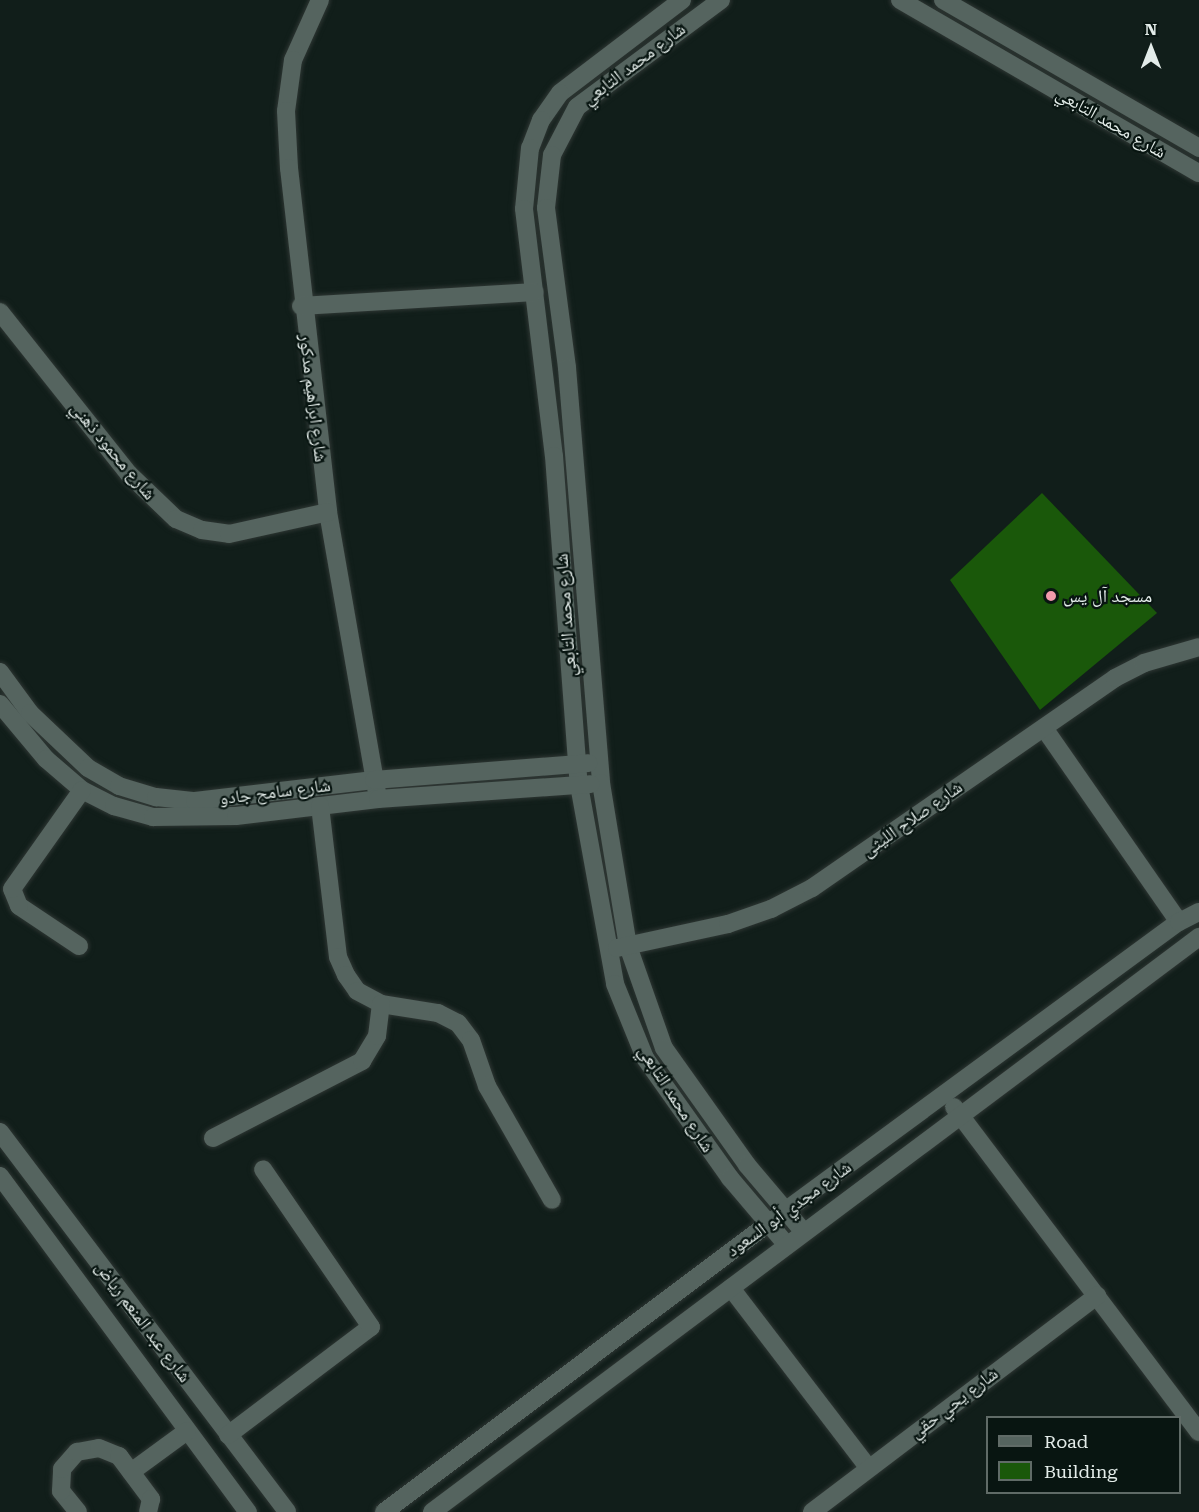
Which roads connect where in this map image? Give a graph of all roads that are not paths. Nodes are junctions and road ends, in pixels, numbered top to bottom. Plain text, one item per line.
1 (320, 0) edge
2 (682, 0) edge
3 (900, 0) edge
4 (943, 0) edge
5 (718, 1) edge
6 (1199, 148) edge
7 (1199, 173) edge
8 (535, 292) junction
9 (301, 306) junction
10 (0, 312) edge
11 (567, 368) junction
12 (546, 370) junction
13 (328, 512) junction
14 (1199, 647) edge
15 (0, 672) edge
16 (0, 704) edge
17 (1044, 728) junction
18 (599, 762) junction
19 (577, 764) junction
20 (374, 780) junction
21 (601, 783) junction
22 (579, 785) junction
23 (82, 790) junction
24 (378, 800) junction
25 (320, 806) junction
26 (1199, 912) edge
27 (1179, 922) junction
28 (1199, 937) edge
29 (79, 946) dead end
30 (628, 946) junction
31 (607, 950) junction
32 (381, 1004) junction
33 (945, 1096) junction
34 (961, 1116) junction
35 (0, 1132) edge
36 (213, 1138) dead end
37 (263, 1169) dead end
38 (0, 1176) edge
39 (552, 1200) dead end
40 (785, 1211) junction
41 (768, 1224) junction
42 (803, 1231) junction
43 (786, 1244) junction
44 (731, 1288) junction
45 (1097, 1296) junction
46 (187, 1431) junction
47 (1199, 1432) edge
48 (228, 1435) junction
49 (868, 1467) junction
50 (131, 1472) junction
51 (411, 1491) junction
52 (78, 1512) edge
53 (148, 1512) edge
54 (248, 1512) edge
55 (287, 1512) edge
56 (384, 1512) edge
57 (427, 1512) edge
58 (432, 1512) edge
59 (812, 1512) edge

1 - 9 street, شارع ابراهيم مدكور
2 - 8 street, شارع محمد التابعي
3 - 7 street, شارع محمد التابعي
4 - 6 street, شارع محمد التابعي
5 - 11 street, شارع محمد التابعي
8 - 9 street
8 - 12 street, شارع محمد التابعي
9 - 13 street, شارع ابراهيم مدكور
10 - 13 street, شارع محمود ذهني
11 - 12 street
11 - 18 street, شارع محمد التابعي
12 - 19 street, شارع محمد التابعي
13 - 20 street, شارع ابراهيم مدكور
14 - 17 street, شارع صلاح الليثى
15 - 20 street, شارع سامح جادو
16 - 23 street, شارع سامح جادو
17 - 27 street
17 - 30 street, شارع صلاح الليثى
18 - 19 street, شارع سامح جادو
18 - 21 street, شارع محمد التابعي
19 - 20 street, شارع سامح جادو
19 - 22 street, شارع محمد التابعي
20 - 24 street, شارع ابراهيم مدكور
21 - 22 street, شارع سامح جادو
21 - 30 street, شارع محمد التابعي
22 - 24 street, شارع سامح جادو
22 - 31 street, شارع محمد التابعي
23 - 25 street, شارع سامح جادو
23 - 29 street
24 - 25 street, شارع سامح جادو
25 - 32 street
26 - 27 street, شارع مجدي أبو السعود
27 - 33 street, شارع مجدي أبو السعود
28 - 34 street, شارع مجدي أبو السعود
30 - 31 street, شارع صلاح الليثى
30 - 40 street, شارع محمد التابعي
31 - 41 street, شارع محمد التابعي
32 - 36 street
32 - 39 street
33 - 34 street
33 - 40 street, شارع مجدي أبو السعود
34 - 42 street, شارع مجدي أبو السعود
34 - 45 street
35 - 48 street, شارع عبد المنعم رياض
37 - 48 street
38 - 46 street, شارع عبد المنعم رياض
40 - 41 street, شارع مجدي أبو السعود
40 - 42 street, شارع محمد التابعي
41 - 43 street, شارع محمد التابعي
41 - 51 street, شارع مجدي أبو السعود
42 - 43 street, شارع مجدي أبو السعود
43 - 44 street, شارع مجدي أبو السعود
44 - 49 street
44 - 58 street, شارع مجدي أبو السعود
45 - 47 street
45 - 49 street, شارع يحي حقي
46 - 50 street
46 - 54 street, شارع عبد المنعم رياض
48 - 55 street, شارع عبد المنعم رياض
49 - 59 street, شارع يحي حقي
50 - 52 street
50 - 53 street
51 - 56 street, شارع مجدي أبو السعود
51 - 57 street

